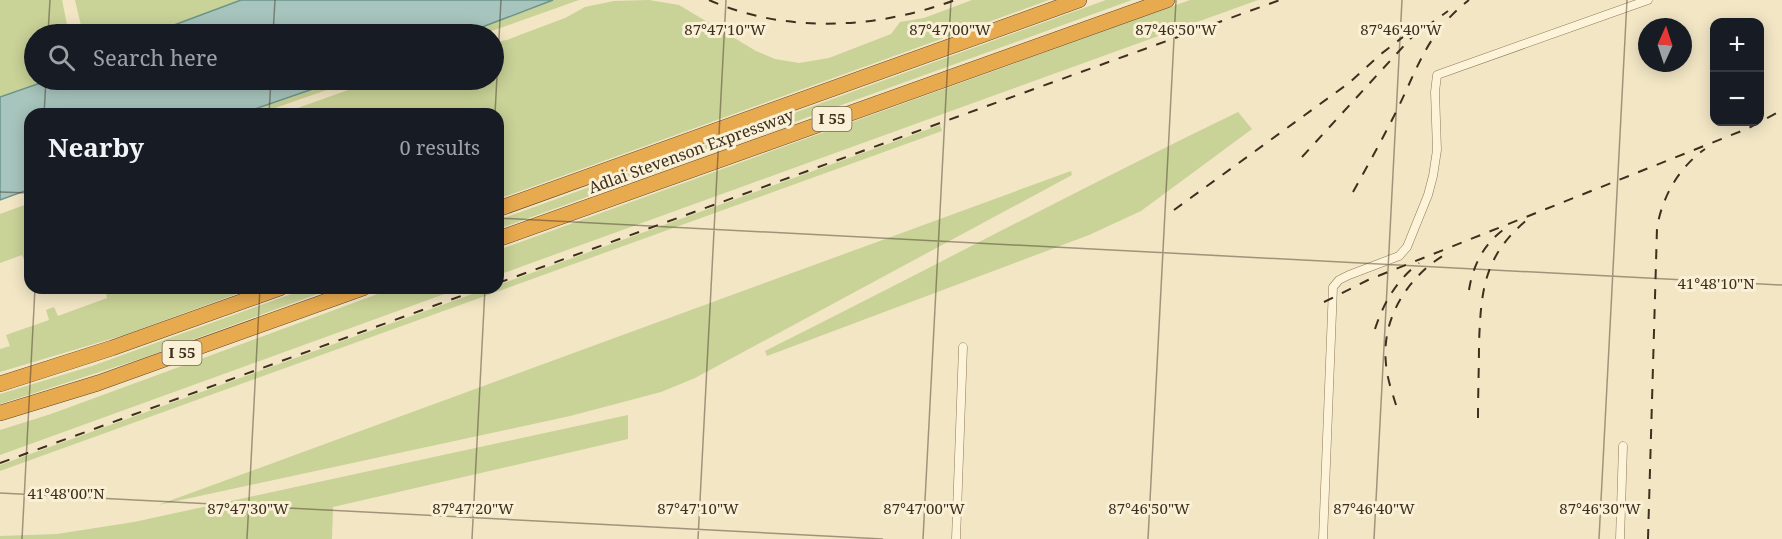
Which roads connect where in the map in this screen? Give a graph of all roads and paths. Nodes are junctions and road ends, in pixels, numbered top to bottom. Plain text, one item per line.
1 (1079, 0) edge
2 (1167, 0) edge
3 (1648, 0) edge
4 (504, 207) edge
5 (504, 237) edge
6 (263, 294) edge
7 (346, 294) edge
8 (963, 347) dead end
9 (0, 382) edge
10 (98, 383) junction
11 (0, 413) edge
12 (0, 423) edge
13 (1623, 446) dead end
14 (956, 539) edge
15 (1323, 539) edge
16 (1620, 539) edge

1 - 4 highway, Adlai Stevenson Expressway / I 55
2 - 5 highway, Adlai Stevenson Expressway / I 55
3 - 15 street
6 - 9 highway, I 55
7 - 10 highway, I 55
8 - 14 street
10 - 11 highway, I 55
10 - 12 highway
13 - 16 street

